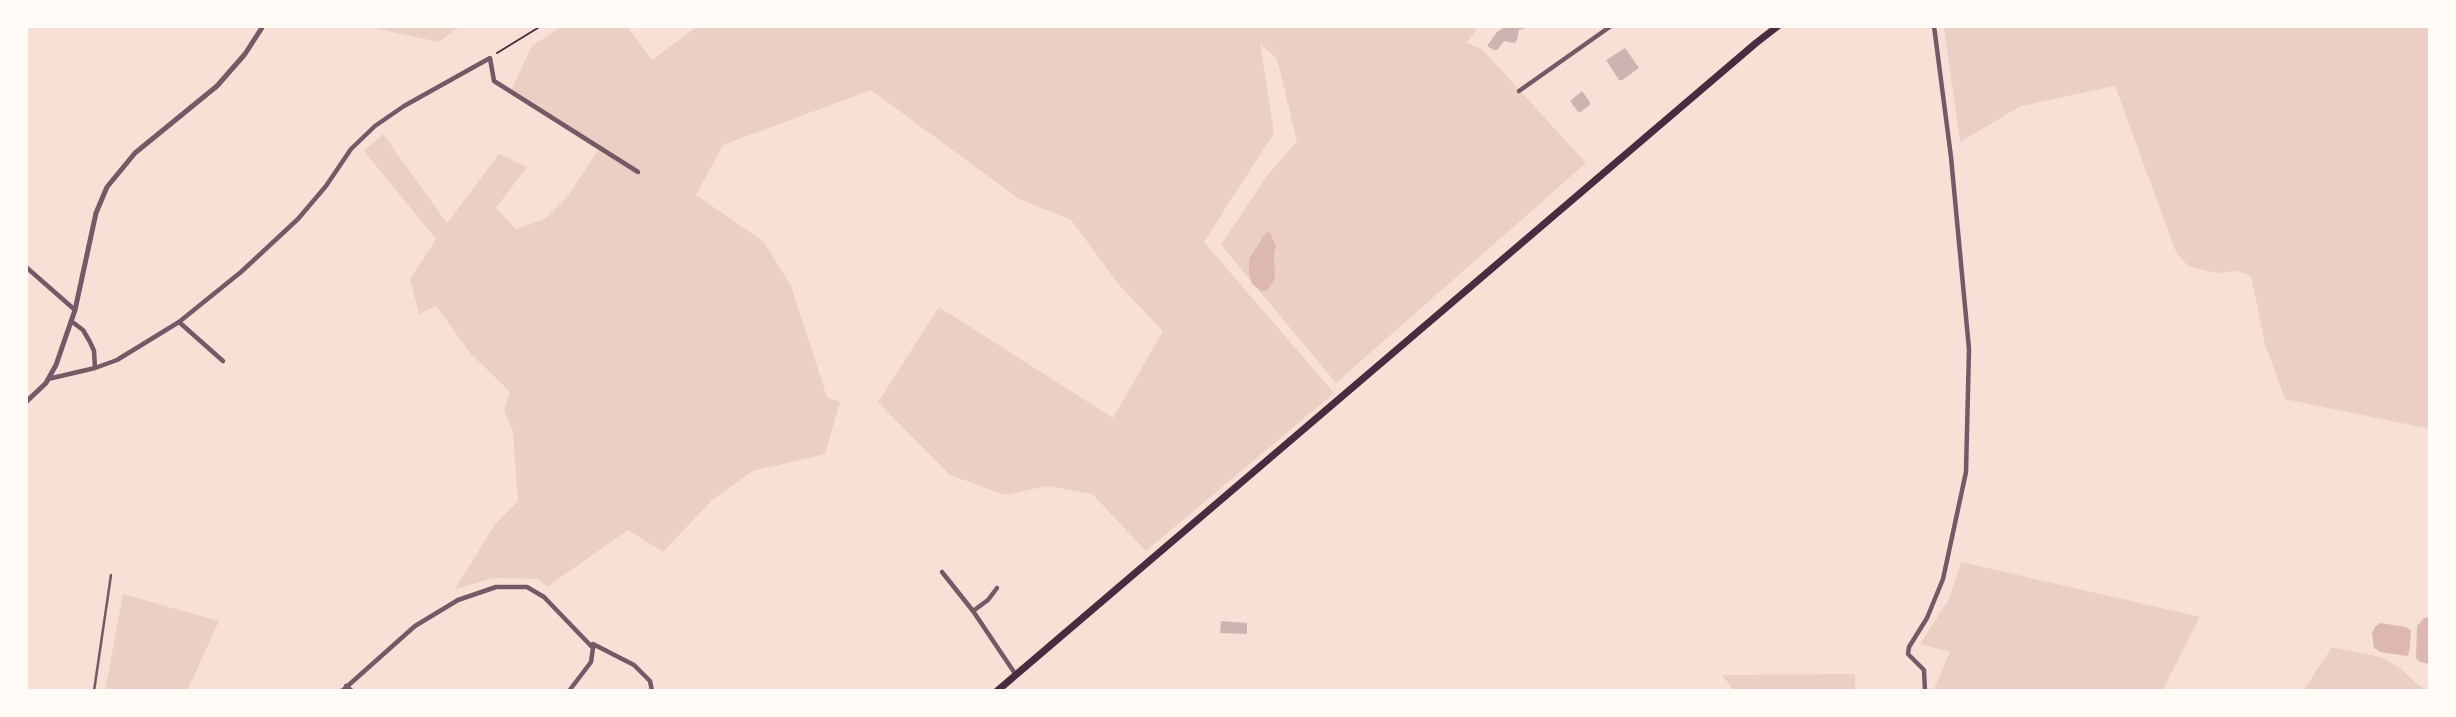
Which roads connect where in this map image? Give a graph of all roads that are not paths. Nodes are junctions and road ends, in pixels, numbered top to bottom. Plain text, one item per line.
1 (263, 26) edge
2 (1611, 26) edge
3 (1778, 26) edge
4 (1934, 26) edge
5 (1519, 91) dead end
6 (638, 172) dead end
7 (26, 267) edge
8 (75, 310) junction
9 (71, 321) junction
10 (179, 322) junction
11 (223, 361) dead end
12 (95, 368) junction
13 (48, 379) junction
14 (26, 402) edge
15 (943, 572) dead end
16 (111, 575) dead end
17 (998, 588) dead end
18 (973, 611) junction
19 (592, 644) junction
20 (1016, 675) junction
21 (344, 688) edge
22 (94, 691) edge
23 (352, 691) edge
24 (569, 691) edge
25 (652, 691) edge
26 (997, 691) edge
27 (1925, 691) edge

1 - 8 street
2 - 5 street
3 - 20 main road
4 - 27 street
6 - 10 street
7 - 8 street
8 - 9 street
9 - 12 street
9 - 13 street
10 - 11 street
10 - 12 street
12 - 13 street
13 - 14 street
15 - 18 street
16 - 22 lane
17 - 18 street
18 - 20 street
19 - 21 street
19 - 24 street
19 - 25 street
20 - 26 main road
21 - 23 street

